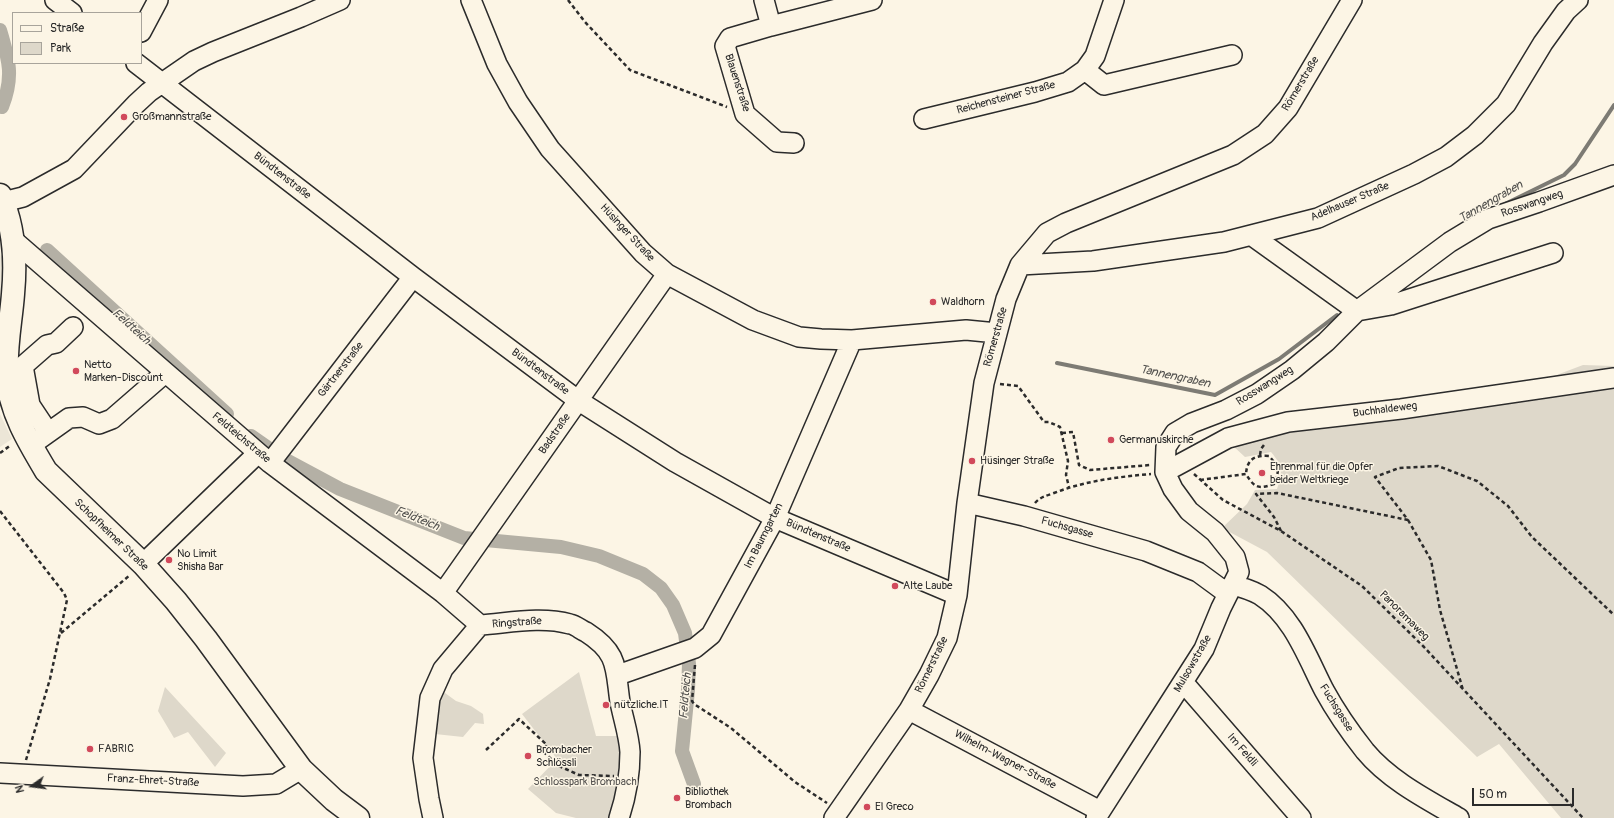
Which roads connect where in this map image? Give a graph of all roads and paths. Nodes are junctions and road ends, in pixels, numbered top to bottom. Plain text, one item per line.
1 (55, 0) edge
2 (158, 0) edge
3 (340, 0) edge
4 (471, 0) edge
5 (568, 0) edge
6 (764, 0) edge
7 (872, 0) edge
8 (1114, 0) edge
9 (1352, 0) edge
10 (1578, 0) edge
11 (71, 12) edge
12 (771, 26) junction
13 (142, 30) edge
14 (1232, 55) dead end
15 (137, 64) edge
16 (1085, 70) junction
17 (163, 83) junction
18 (744, 114) junction
19 (924, 120) dead end
20 (794, 143) dead end
21 (1614, 175) edge
22 (2, 199) edge
23 (1251, 235) junction
24 (12, 240) junction
25 (1553, 253) dead end
26 (1020, 265) junction
27 (667, 274) junction
28 (413, 277) junction
29 (1357, 311) junction
30 (73, 327) dead end
31 (998, 333) junction
32 (852, 340) junction
33 (165, 374) junction
34 (1614, 378) edge
35 (1018, 386) dead end
36 (579, 401) junction
37 (1062, 433) junction
38 (40, 438) junction
39 (271, 456) junction
40 (1184, 462) junction
41 (1165, 469) junction
42 (1246, 474) junction
43 (1200, 480) junction
44 (1070, 487) junction
45 (967, 503) junction
46 (0, 511) edge
47 (1024, 516) junction
48 (775, 518) junction
49 (1408, 520) junction
50 (1281, 531) junction
51 (143, 564) junction
52 (1230, 589) junction
53 (443, 593) junction
54 (956, 596) junction
55 (1614, 615) edge
56 (480, 625) junction
57 (60, 634) junction
58 (690, 650) junction
59 (618, 675) junction
60 (1183, 682) junction
61 (1464, 691) junction
62 (909, 710) junction
63 (538, 747) dead end
64 (486, 750) dead end
65 (542, 750) junction
66 (301, 769) junction
67 (0, 773) edge
68 (22, 774) junction
69 (628, 777) junction
70 (1098, 814) edge
71 (836, 815) edge
72 (352, 816) edge
73 (434, 818) edge
74 (619, 818) edge
75 (1301, 818) edge
76 (1459, 818) edge
77 (1583, 818) edge

1 - 11 street
2 - 13 street
3 - 17 street
4 - 27 street, Hüsinger Straße
5 - 18 path
6 - 12 street
7 - 12 street, Blauenstraße
8 - 16 street, Reichensteiner Straße
9 - 26 street, Römerstraße
10 - 23 street, Adelhauser Straße
12 - 18 street, Blauenstraße
14 - 16 street
15 - 17 street
16 - 19 street, Reichensteiner Straße
17 - 22 street
17 - 28 street, Bündtenstraße
18 - 20 street, Blauenstraße
21 - 29 street, Rosswangweg
22 - 24 main road, Schopfheimer Straße
23 - 26 street, Adelhauser Straße
23 - 29 street
24 - 33 street, Feldteichstraße
24 - 38 main road, Schopfheimer Straße
25 - 29 street
26 - 31 street, Römerstraße
27 - 32 street, Hüsinger Straße
27 - 36 street, Badstraße
28 - 36 street, Bündtenstraße
28 - 39 street, Gärtnerstraße
29 - 41 street, Rosswangweg
30 - 38 street
31 - 32 street, Hüsinger Straße
31 - 45 street, Römerstraße
32 - 48 street, Im Baumgarten
33 - 38 street
33 - 39 street, Feldteichstraße
34 - 40 street, Buchhaldeweg
35 - 37 path
36 - 48 street, Bündtenstraße
36 - 53 street, Badstraße
37 - 41 path
37 - 44 path
38 - 51 main road, Schopfheimer Straße
39 - 51 street, Gärtnerstraße
39 - 53 street, Feldteichstraße
40 - 41 street, Buchhaldeweg
40 - 43 path, Panoramaweg
41 - 44 path
41 - 52 street, Mulsowstraße
42 - 42 path
42 - 43 path
43 - 50 path, Panoramaweg
44 - 47 path
45 - 47 street, Fuchsgasse
45 - 54 street, Römerstraße
46 - 57 path
47 - 52 street, Fuchsgasse
48 - 54 street, Bündtenstraße
48 - 58 street, Im Baumgarten
49 - 50 path
49 - 55 path
49 - 61 path
50 - 61 path, Panoramaweg
51 - 57 path
51 - 66 main road, Schopfheimer Straße
52 - 60 street, Mulsowstraße
52 - 76 street, Fuchsgasse
53 - 56 street, Feldteichstraße
54 - 62 street, Römerstraße
56 - 59 street, Ringstraße
56 - 73 street, Ringstraße
57 - 68 path
58 - 59 street, Im Baumgarten
58 - 71 path
59 - 69 street, Ringstraße
60 - 70 street, Mulsowstraße
60 - 75 street, Im Feldli
61 - 77 path, Panoramaweg
62 - 70 street, Wilhelm-Wagner-Straße
62 - 71 street, Römerstraße
63 - 65 path
64 - 65 path
65 - 69 path
66 - 68 street, Franz-Ehret-Straße
66 - 72 main road, Schopfheimer Straße
67 - 68 street, Franz-Ehret-Straße
69 - 74 street, Ringstraße

